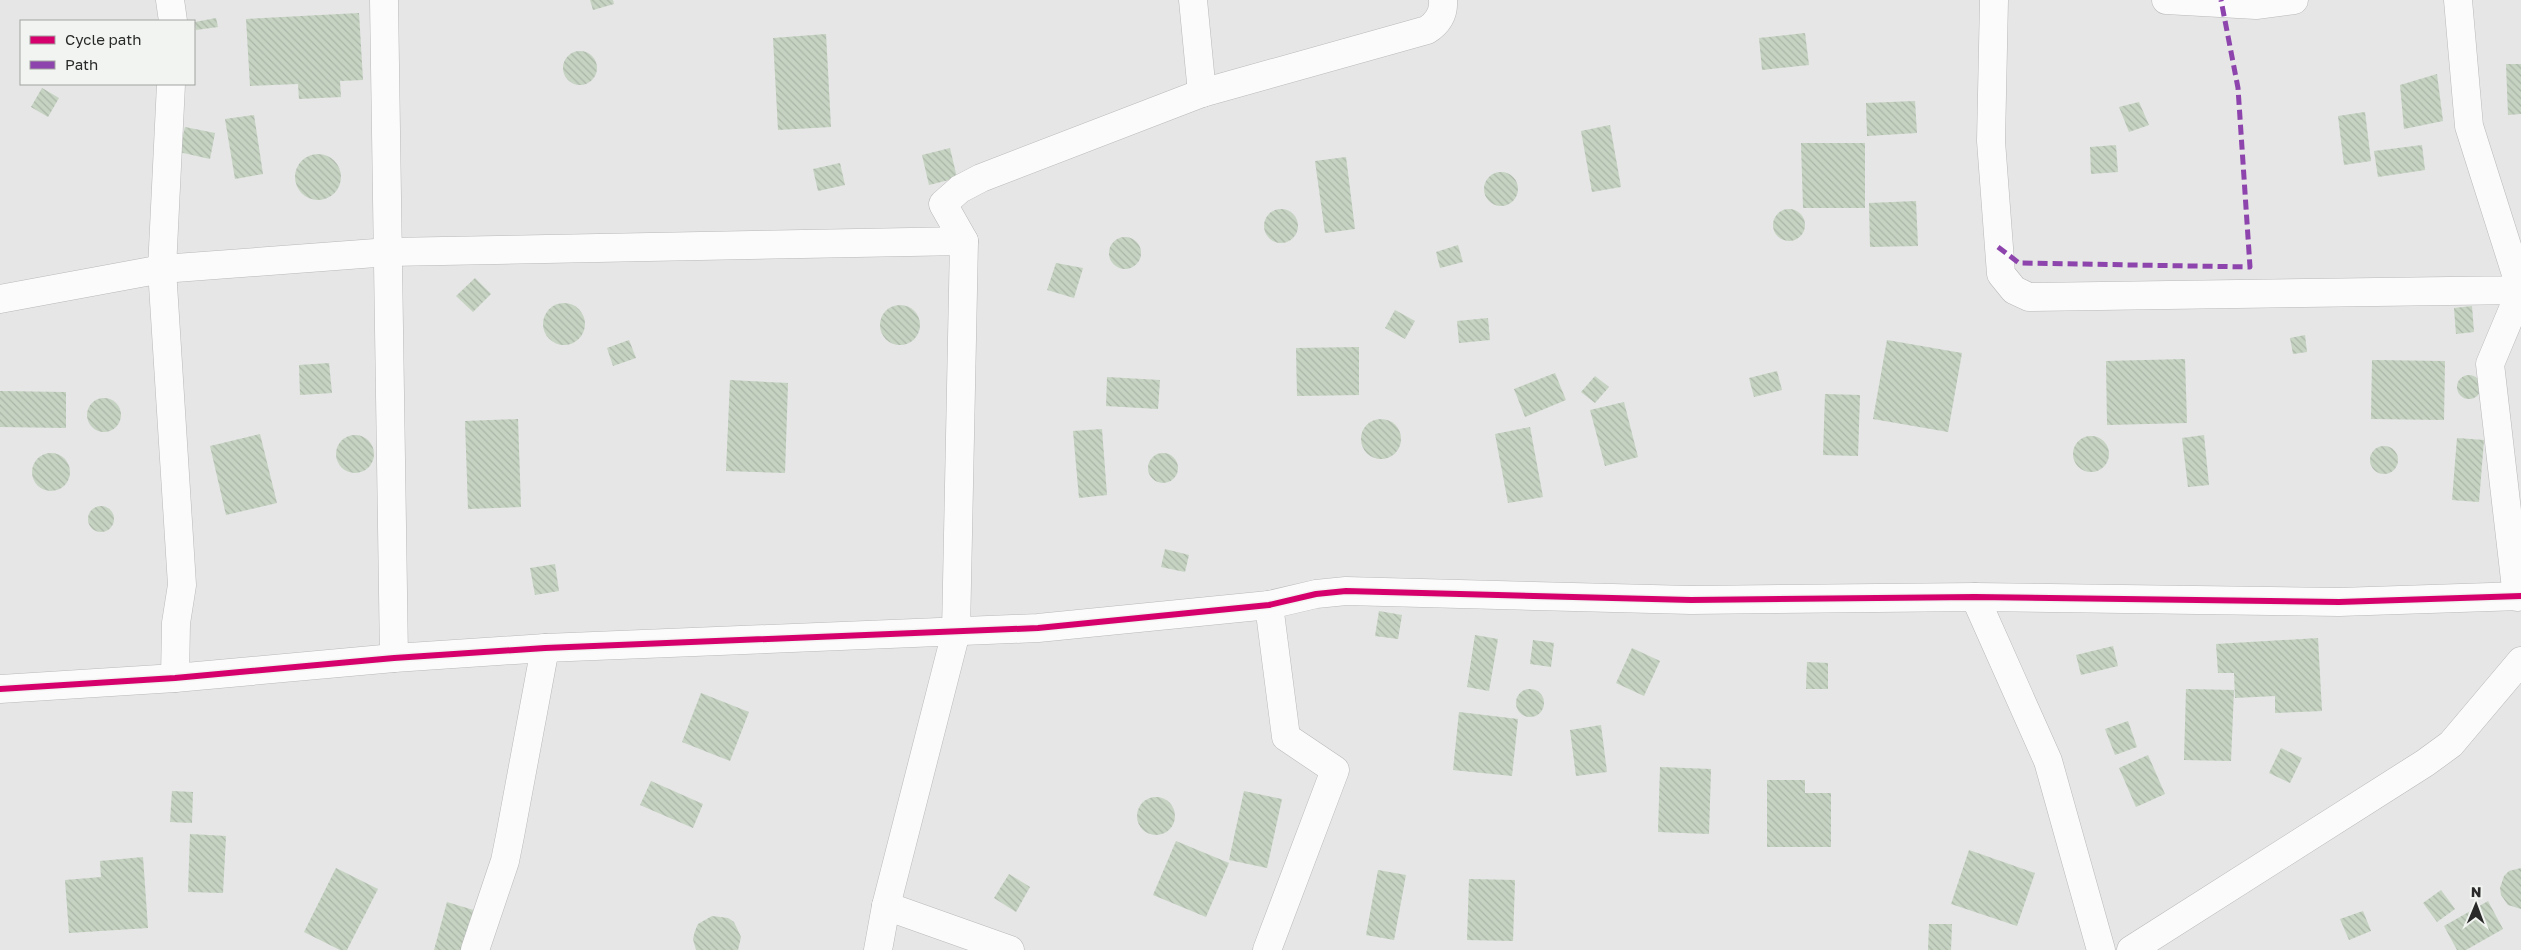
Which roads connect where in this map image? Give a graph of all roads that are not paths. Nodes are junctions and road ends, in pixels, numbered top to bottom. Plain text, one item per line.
1 (170, 0) edge
2 (384, 0) edge
3 (1193, 0) edge
4 (1443, 0) edge
5 (1994, 0) edge
6 (2166, 0) edge
7 (2294, 0) edge
8 (2458, 0) edge
9 (173, 20) edge
10 (171, 85) edge
11 (1202, 93) junction
12 (964, 241) junction
13 (389, 252) junction
14 (162, 269) junction
15 (2521, 290) edge
16 (0, 299) edge
17 (2519, 596) edge
18 (1975, 597) junction
19 (1270, 605) junction
20 (956, 632) junction
21 (544, 648) junction
22 (394, 658) junction
23 (2521, 661) edge
24 (175, 678) junction
25 (0, 689) edge
26 (886, 906) junction
27 (475, 950) edge
28 (878, 950) edge
29 (1010, 950) edge
30 (1267, 950) edge
31 (2101, 950) edge
32 (2131, 950) edge

1 - 9 street
2 - 13 street
3 - 11 street
4 - 11 street
5 - 15 street
6 - 7 street
8 - 15 street
10 - 14 street
11 - 12 street
12 - 13 street
12 - 20 street
13 - 14 street
13 - 22 street
14 - 16 street
14 - 24 street
15 - 17 street
17 - 18 street
18 - 19 street
18 - 31 street
19 - 20 street
19 - 30 street
20 - 21 street
20 - 26 street
21 - 22 street
21 - 27 street
22 - 24 street
23 - 32 street
24 - 25 street
26 - 28 street
26 - 29 street

